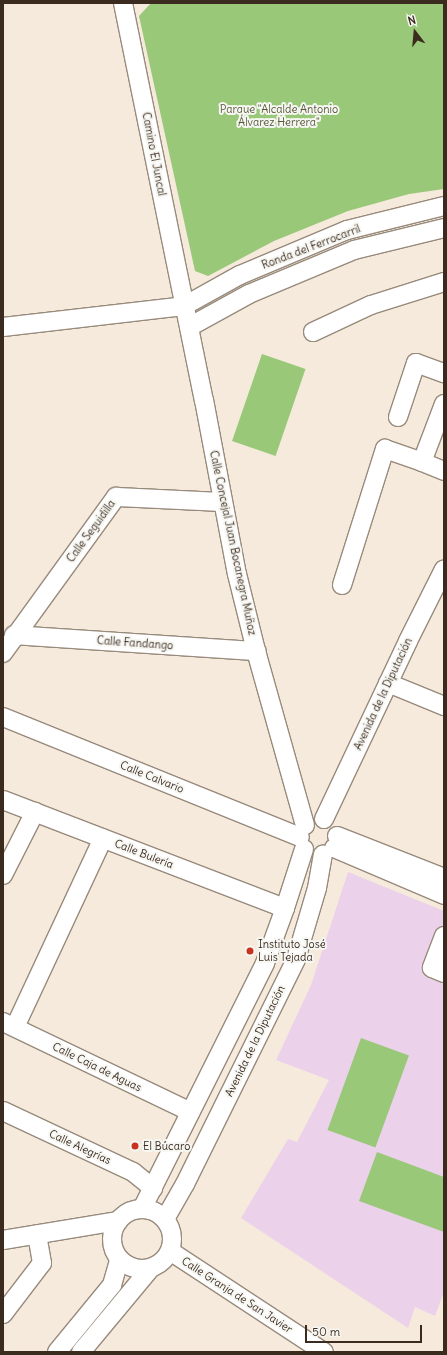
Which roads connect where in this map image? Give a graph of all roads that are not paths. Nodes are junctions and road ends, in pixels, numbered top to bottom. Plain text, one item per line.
1 (126, 8) edge
2 (444, 206) edge
3 (444, 228) edge
4 (444, 282) edge
5 (184, 306) junction
6 (3, 327) edge
7 (189, 327) junction
8 (314, 332) dead end
9 (444, 373) edge
10 (444, 404) edge
11 (398, 417) dead end
12 (422, 462) junction
13 (444, 471) edge
14 (223, 502) junction
15 (444, 569) edge
16 (342, 585) dead end
17 (14, 635) junction
18 (256, 651) junction
19 (3, 653) edge
20 (388, 683) junction
21 (444, 706) edge
22 (3, 717) edge
23 (3, 800) edge
24 (35, 812) junction
25 (324, 819) junction
26 (303, 837) junction
27 (103, 838) junction
28 (331, 846) junction
29 (3, 875) edge
30 (444, 878) edge
31 (444, 895) edge
32 (285, 908) junction
33 (444, 936) edge
34 (444, 973) edge
35 (9, 1024) edge
36 (3, 1110) edge
37 (191, 1112) junction
38 (153, 1188) junction
39 (142, 1209) junction
40 (165, 1219) junction
41 (118, 1221) junction
42 (37, 1234) junction
43 (3, 1240) edge
44 (170, 1251) junction
45 (119, 1260) junction
46 (150, 1269) junction
47 (3, 1314) edge
48 (58, 1352) edge
49 (81, 1352) edge
50 (324, 1352) edge

1 - 5 street, Camino El Juncal
2 - 5 street, Ronda del Ferrocarril
3 - 7 street, Ronda del Ferrocarril
4 - 8 street
5 - 6 street
5 - 7 street, Calle Concejal Juan Bocanegra Muñoz
7 - 14 street, Calle Concejal Juan Bocanegra Muñoz
9 - 11 street
10 - 12 street
12 - 13 street
12 - 16 street
14 - 17 street, Calle Seguidilla
14 - 18 street, Calle Concejal Juan Bocanegra Muñoz
15 - 20 street, Avenida de la Diputación
17 - 18 street, Calle Fandango
17 - 19 street, Calle Seguidilla
18 - 26 street, Calle Concejal Juan Bocanegra Muñoz
20 - 21 street
20 - 25 street, Avenida de la Diputación
22 - 26 street, Calle Calvario
23 - 24 street, Calle Bulería
24 - 27 street, Calle Bulería
24 - 29 street
25 - 26 street
25 - 28 street
26 - 28 street
26 - 32 street
27 - 32 street, Calle Bulería
27 - 35 street
28 - 30 street
28 - 31 street
28 - 40 street, Avenida de la Diputación
32 - 37 street
33 - 34 street
35 - 37 street, Calle Caja de Aguas
36 - 38 street, Calle Alegrías
37 - 38 street
38 - 39 street
39 - 40 street
39 - 41 street
40 - 44 street
41 - 42 street
41 - 45 street
42 - 43 street
42 - 47 street
44 - 46 street
44 - 50 street, Calle Granja de San Javier
45 - 46 street
45 - 48 street
46 - 49 street

